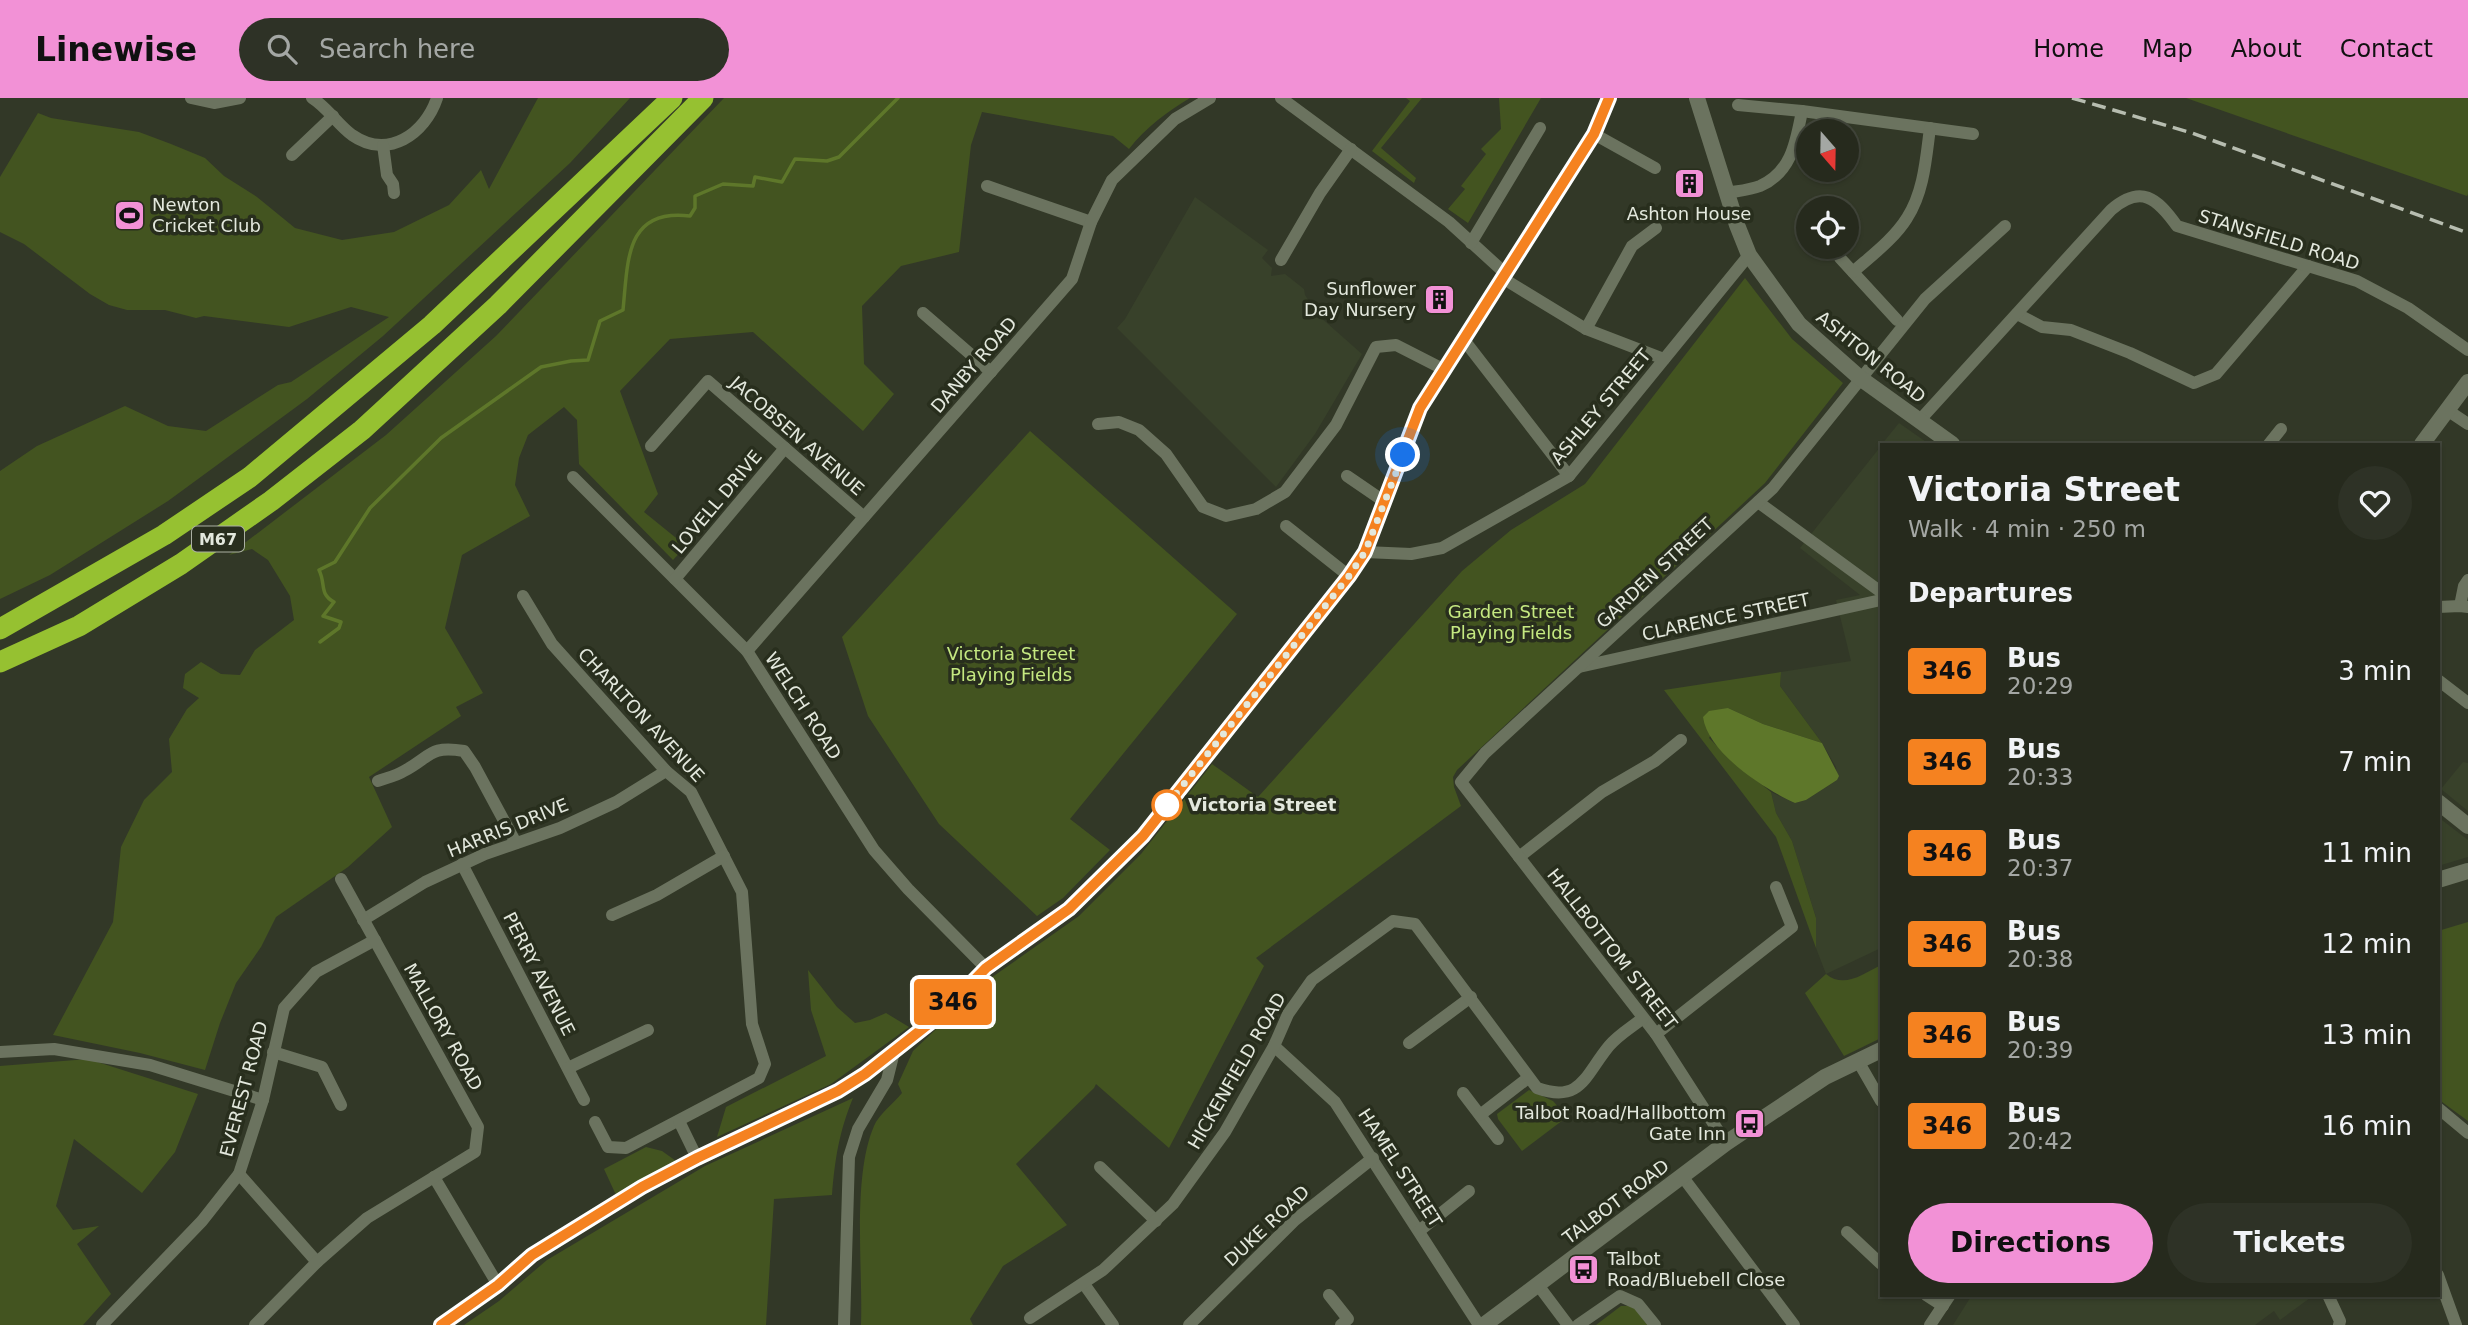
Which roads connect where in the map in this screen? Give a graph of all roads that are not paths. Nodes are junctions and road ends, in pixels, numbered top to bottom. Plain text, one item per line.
1 (191, 98) edge
2 (240, 98) edge
3 (312, 98) edge
4 (437, 98) edge
5 (672, 98) edge
6 (704, 98) edge
7 (1210, 98) edge
8 (1281, 98) edge
9 (1608, 98) edge
10 (1697, 98) edge
11 (1738, 105) dead end
12 (1801, 111) junction
13 (333, 116) junction
14 (1540, 128) dead end
15 (1930, 128) junction
16 (1594, 134) junction
17 (1973, 134) dead end
18 (383, 145) junction
19 (1351, 149) junction
20 (292, 155) dead end
21 (1656, 168) dead end
22 (987, 186) dead end
23 (394, 193) dead end
24 (1726, 193) junction
25 (1091, 222) junction
26 (2005, 226) dead end
27 (1656, 228) dead end
28 (1471, 243) junction
29 (1749, 255) junction
30 (1841, 259) edge
31 (1281, 260) dead end
32 (2308, 266) junction
33 (1853, 272) junction
34 (1505, 276) junction
35 (923, 313) dead end
36 (2017, 314) junction
37 (1897, 320) dead end
38 (1586, 329) junction
39 (1464, 340) junction
40 (2468, 350) edge
41 (1664, 359) junction
42 (1445, 370) junction
43 (991, 372) junction
44 (1860, 378) junction
45 (2468, 382) edge
46 (2447, 410) junction
47 (1919, 421) junction
48 (1098, 424) dead end
49 (2468, 424) edge
50 (2281, 429) dead end
51 (1951, 443) edge
52 (2270, 443) edge
53 (2423, 443) edge
54 (651, 446) dead end
55 (785, 449) junction
56 (1348, 476) dead end
57 (1569, 476) junction
58 (573, 477) dead end
59 (1385, 502) junction
60 (1758, 502) junction
61 (864, 517) junction
62 (1286, 526) dead end
63 (1365, 552) junction
64 (1349, 576) junction
65 (675, 579) junction
66 (2468, 580) edge
67 (1880, 591) edge
68 (523, 597) dead end
69 (1880, 600) edge
70 (2464, 606) edge
71 (2440, 607) edge
72 (0, 629) edge
73 (747, 650) junction
74 (0, 662) edge
75 (1579, 667) junction
76 (2440, 682) edge
77 (2468, 704) edge
78 (1681, 740) dead end
79 (666, 771) junction
80 (378, 781) dead end
81 (1461, 782) joint
82 (2440, 804) edge
83 (2468, 826) edge
84 (516, 843) junction
85 (724, 856) junction
86 (1519, 857) junction
87 (462, 864) junction
88 (2468, 871) edge
89 (341, 879) dead end
90 (2440, 879) edge
91 (1776, 887) dead end
92 (612, 915) dead end
93 (363, 919) junction
94 (375, 940) junction
95 (986, 968) junction
96 (1471, 997) junction
97 (1643, 1017) junction
98 (648, 1030) dead end
99 (1656, 1034) junction
100 (1409, 1043) dead end
101 (1274, 1045) junction
102 (1880, 1050) edge
103 (0, 1052) edge
104 (274, 1052) junction
105 (894, 1052) junction
106 (1858, 1061) junction
107 (568, 1069) junction
108 (1528, 1078) junction
109 (1463, 1093) dead end
110 (1880, 1099) edge
111 (263, 1100) junction
112 (584, 1100) dead end
113 (341, 1105) dead end
114 (2440, 1110) edge
115 (1480, 1115) junction
116 (679, 1121) junction
117 (595, 1122) dead end
118 (2468, 1133) edge
119 (1498, 1139) dead end
120 (1726, 1143) junction
121 (697, 1158) junction
122 (1373, 1158) junction
123 (1100, 1167) dead end
124 (239, 1174) junction
125 (1682, 1176) junction
126 (433, 1177) junction
127 (1469, 1191) dead end
128 (1156, 1221) junction
129 (1419, 1231) junction
130 (1847, 1232) dead end
131 (317, 1262) junction
132 (1880, 1263) edge
133 (2440, 1281) edge
134 (1084, 1284) junction
135 (498, 1285) junction
136 (1538, 1285) junction
137 (1329, 1295) dead end
138 (2329, 1297) edge
139 (1946, 1301) edge
140 (1030, 1318) dead end
141 (102, 1325) edge
142 (256, 1325) edge
143 (441, 1325) edge
144 (844, 1325) edge
145 (1113, 1325) edge
146 (1189, 1325) edge
147 (1341, 1325) edge
148 (1479, 1325) edge
149 (1485, 1325) edge
150 (1568, 1325) edge
151 (1578, 1325) edge
152 (1655, 1325) edge
153 (1794, 1325) edge
154 (1930, 1325) edge
155 (2339, 1325) edge
156 (2456, 1325) edge

1 - 2 street
3 - 13 street
4 - 18 street
5 - 72 highway, M67
6 - 74 highway, M67
7 - 25 street, DANBY ROAD
8 - 19 street
9 - 16 street
10 - 24 street, ASHTON ROAD
11 - 12 street
12 - 15 street
12 - 24 street
13 - 18 street
13 - 20 street
14 - 28 street
15 - 17 street
15 - 33 street
16 - 21 street
16 - 34 street
18 - 23 street
19 - 28 street
19 - 31 street
22 - 25 street
24 - 29 street, ASHTON ROAD
25 - 43 street, DANBY ROAD
26 - 44 street, GARDEN STREET
27 - 38 street
28 - 34 street
29 - 41 street, ASHLEY STREET
29 - 44 street, ASHTON ROAD
30 - 33 street
32 - 36 street
32 - 36 street, STANSFIELD ROAD
32 - 40 street, STANSFIELD ROAD
33 - 37 street
34 - 38 street
34 - 39 street
35 - 43 street
36 - 47 street, STANSFIELD ROAD
38 - 41 street
39 - 42 street
39 - 57 street
41 - 57 street, ASHLEY STREET
42 - 48 street
42 - 59 street
43 - 61 street, DANBY ROAD
44 - 47 street, ASHTON ROAD
44 - 60 street, GARDEN STREET
45 - 46 street
46 - 49 street
46 - 53 street
47 - 51 street, ASHTON ROAD
50 - 52 street
54 - 55 street, JACOBSEN AVENUE
55 - 61 street, JACOBSEN AVENUE
55 - 65 street, LOVELL DRIVE
56 - 59 street
57 - 63 street, ASHLEY STREET
58 - 65 street, WELCH ROAD
59 - 63 street
60 - 67 street
60 - 75 street, GARDEN STREET
61 - 73 street, DANBY ROAD
62 - 64 street
63 - 64 street
64 - 95 street
65 - 73 street, WELCH ROAD
66 - 70 street
68 - 79 street, CHARLTON AVENUE
69 - 75 street, CLARENCE STREET
70 - 71 street
73 - 95 street, WELCH ROAD
75 - 81 street, GARDEN STREET
76 - 77 street
78 - 86 street
79 - 84 street, HARRIS DRIVE
79 - 85 street, CHARLTON AVENUE
80 - 84 street
81 - 86 street, HALLBOTTOM STREET
82 - 83 street
84 - 87 street, HARRIS DRIVE
85 - 92 street
85 - 116 street, CHARLTON AVENUE
86 - 97 street, HALLBOTTOM STREET
87 - 93 street, HARRIS DRIVE
87 - 107 street, PERRY AVENUE
88 - 90 street
89 - 93 street, MALLORY ROAD
91 - 99 street
93 - 94 street, MALLORY ROAD
94 - 104 street, EVEREST ROAD
94 - 126 street, MALLORY ROAD
95 - 105 street
96 - 100 street
96 - 101 street, HICKENFIELD ROAD
96 - 108 street, HICKENFIELD ROAD
97 - 99 street, HALLBOTTOM STREET
97 - 108 street, HICKENFIELD ROAD
98 - 107 street
99 - 120 street, HALLBOTTOM STREET
101 - 122 street, HAMEL STREET
101 - 128 street, HICKENFIELD ROAD
102 - 106 street, TALBOT ROAD
103 - 111 street
104 - 111 street, EVEREST ROAD
104 - 113 street
105 - 121 street
105 - 144 street
106 - 110 street
106 - 120 street, TALBOT ROAD
107 - 112 street, PERRY AVENUE
108 - 115 street
109 - 115 street
111 - 124 street, EVEREST ROAD
114 - 118 street
115 - 119 street
116 - 117 street, CHARLTON AVENUE
116 - 121 street
120 - 125 street, TALBOT ROAD
121 - 135 street
122 - 129 street, HAMEL STREET
122 - 146 street, DUKE ROAD
123 - 128 street
124 - 131 street
124 - 141 street, EVEREST ROAD
125 - 136 street, TALBOT ROAD
125 - 153 street
126 - 131 street
126 - 135 street
127 - 129 street
128 - 134 street, HICKENFIELD ROAD
129 - 148 street, HAMEL STREET
130 - 132 street
131 - 142 street
133 - 156 street
134 - 140 street, HICKENFIELD ROAD
134 - 145 street
135 - 143 street
136 - 149 street, TALBOT ROAD
136 - 150 street
137 - 147 street
138 - 155 street
139 - 154 street
151 - 152 street

